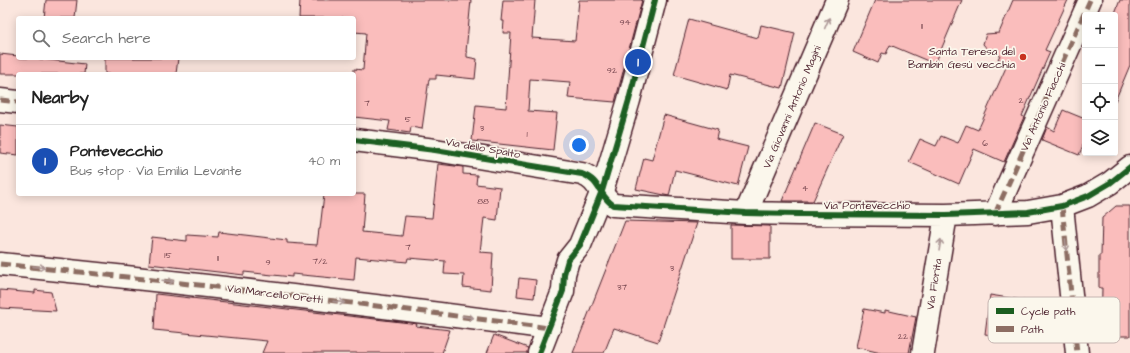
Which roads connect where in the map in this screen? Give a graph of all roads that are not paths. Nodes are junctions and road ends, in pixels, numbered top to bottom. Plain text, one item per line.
1 (655, 0) edge
2 (837, 0) edge
3 (1090, 0) edge
4 (0, 100) edge
5 (16, 102) edge
6 (356, 140) edge
7 (1130, 167) edge
8 (602, 191) junction
9 (1062, 206) junction
10 (746, 213) junction
11 (995, 214) junction
12 (946, 215) junction
13 (0, 264) edge
14 (1071, 297) edge
15 (549, 328) junction
16 (1076, 343) edge
17 (539, 353) edge
18 (923, 353) edge
19 (1077, 353) edge

1 - 8 street
10 -> 2 street, Via Giovanni Antonio Magini
3 - 11 street, Via Antonio Fiacchi
4 - 5 street
6 - 8 street, Via dello Spalto
7 - 9 street, Via Pontevecchio
8 - 10 street, Via Pontevecchio
8 - 15 street
9 - 11 street, Via Pontevecchio
9 -> 14 street
10 - 12 street, Via Pontevecchio
11 - 12 street, Via Pontevecchio
18 -> 12 street, Via Fiorita
13 -> 15 street, Via Marcello Oretti
15 - 17 street
16 -> 19 street

